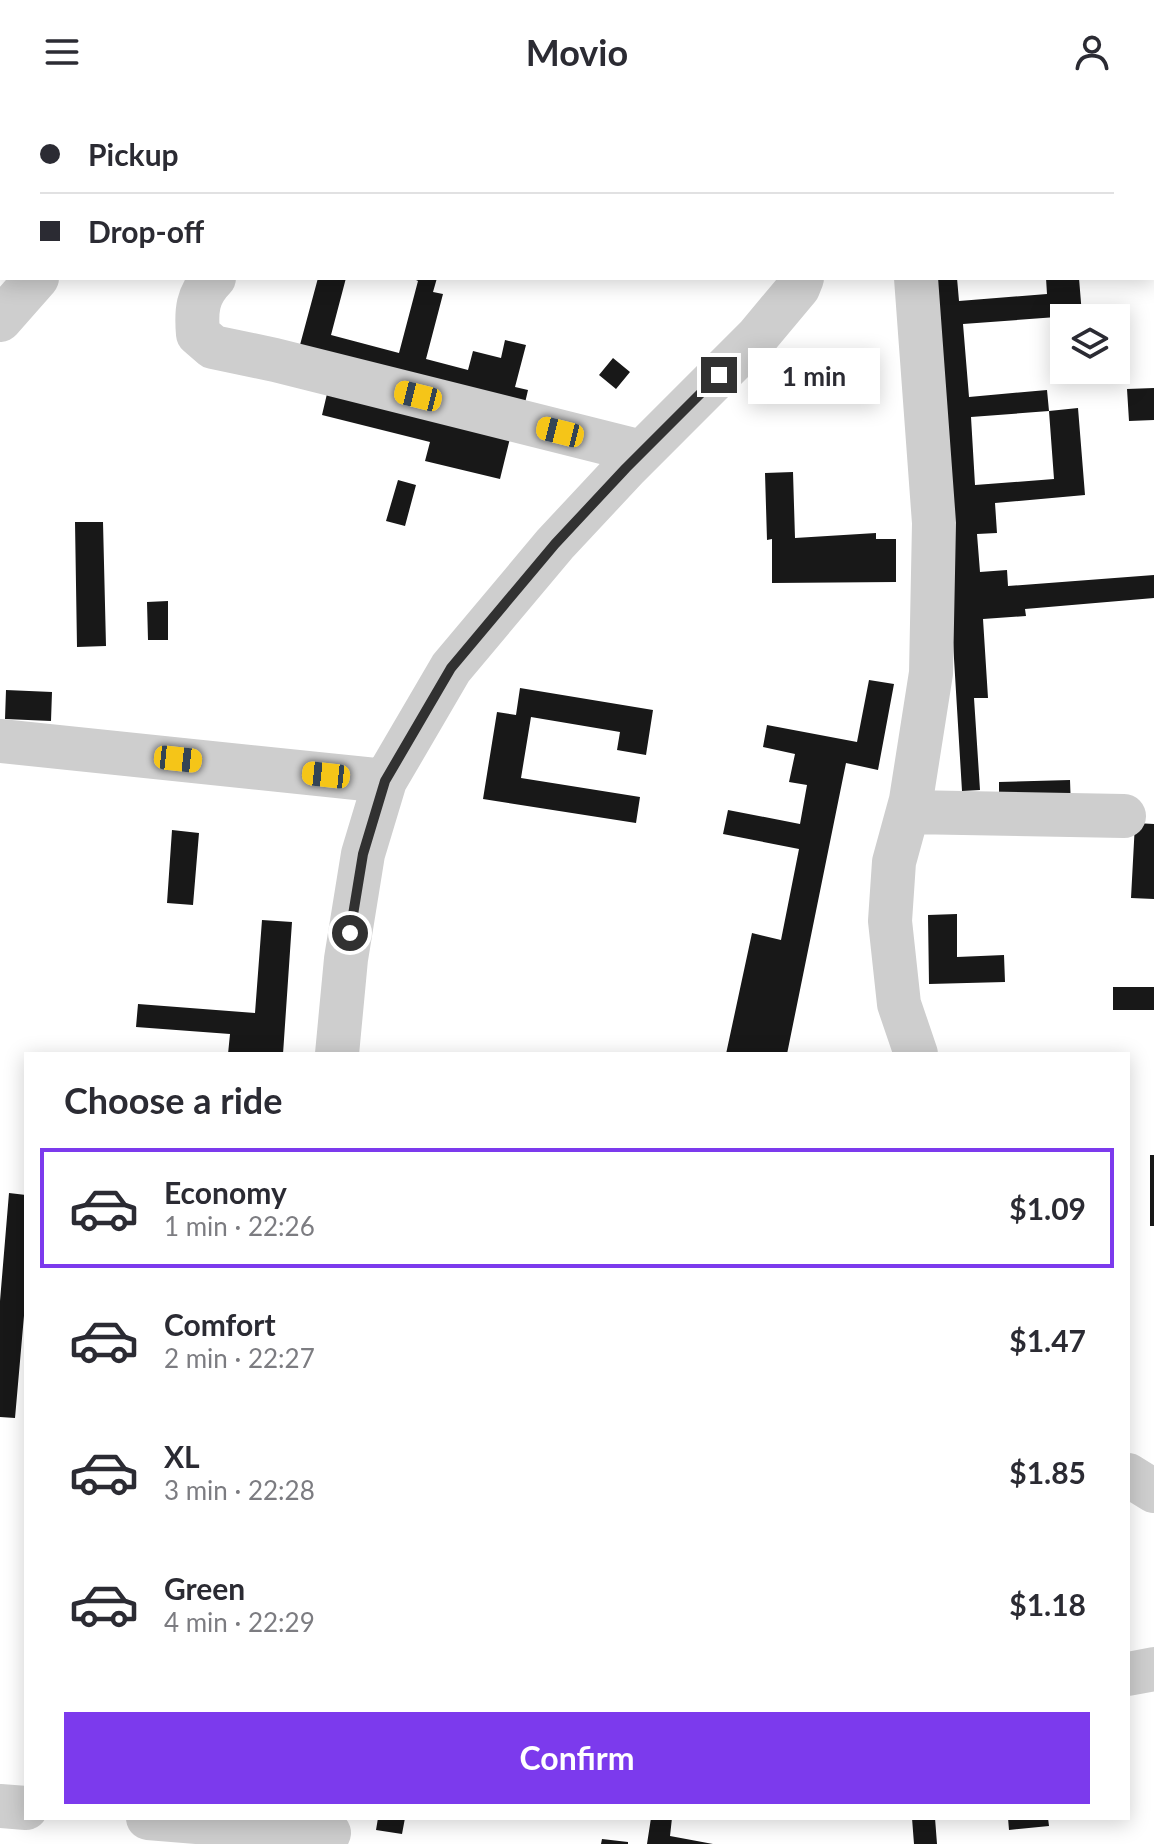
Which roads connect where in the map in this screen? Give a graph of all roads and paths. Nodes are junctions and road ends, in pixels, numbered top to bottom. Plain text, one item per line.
1 (35, 280) edge
2 (212, 280) edge
3 (801, 280) edge
4 (916, 280) edge
5 (0, 320) edge
6 (642, 452) junction
7 (0, 741) edge
8 (385, 781) junction
9 (908, 812) junction
10 (1124, 816) dead end
11 (337, 1052) edge
12 (915, 1052) edge
13 (1130, 1476) edge
14 (1154, 1491) edge
15 (1154, 1669) edge
16 (1130, 1674) edge
17 (0, 1806) edge
18 (24, 1808) edge
19 (174, 1820) edge
20 (329, 1832) edge

1 - 5 street
2 - 6 street
3 - 6 street
4 - 9 street
6 - 8 street
7 - 8 street
8 - 11 street
9 - 10 street
9 - 12 street
13 - 14 street
15 - 16 street
17 - 18 street
19 - 20 street

